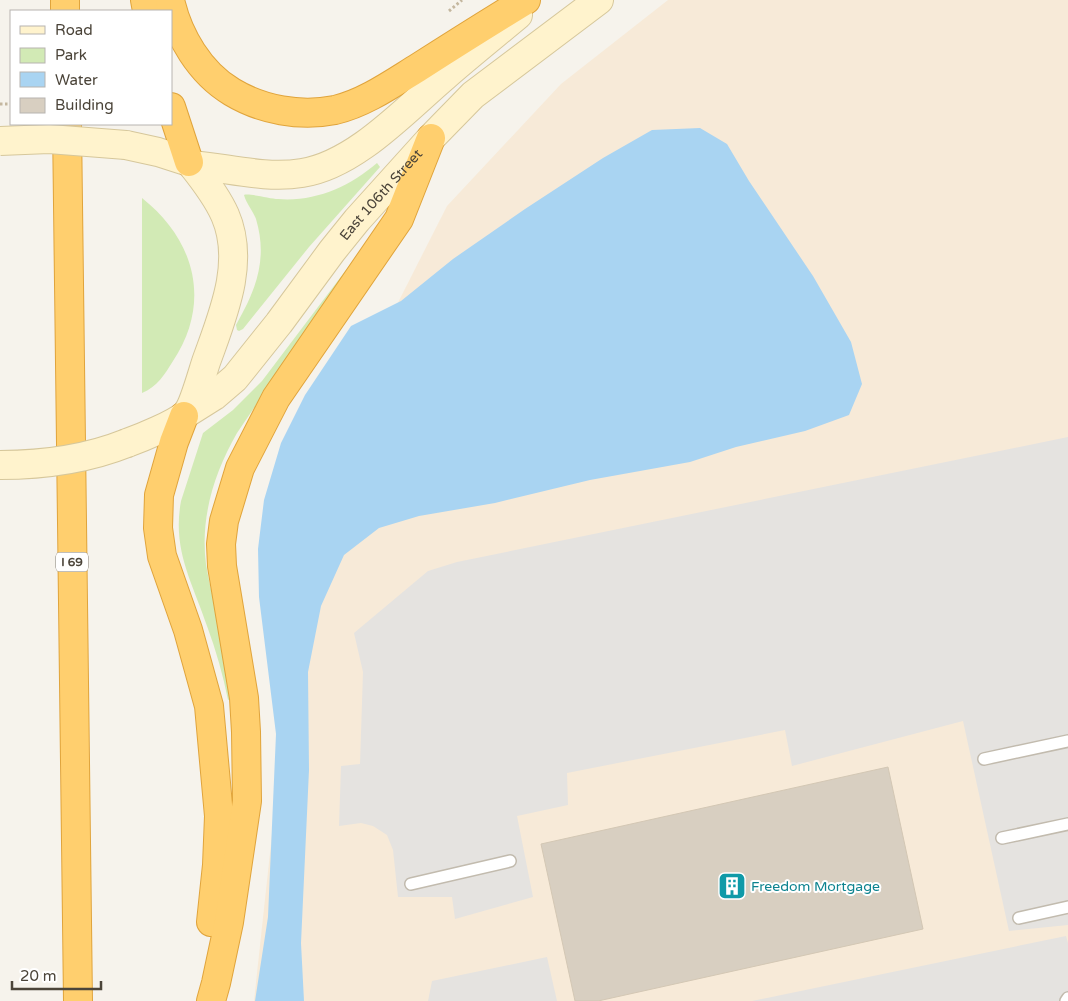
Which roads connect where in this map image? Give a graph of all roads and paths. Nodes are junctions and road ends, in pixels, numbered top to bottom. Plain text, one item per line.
1 (170, 0) edge
2 (526, 0) edge
3 (537, 0) edge
4 (600, 0) edge
5 (172, 110) edge
6 (67, 125) edge
7 (431, 138) junction
8 (0, 141) edge
9 (190, 163) junction
10 (186, 415) junction
11 (0, 464) edge
12 (1068, 741) edge
13 (984, 759) dead end
14 (1068, 824) edge
15 (1002, 838) dead end
16 (510, 861) dead end
17 (412, 884) dead end
18 (1068, 907) edge
19 (1019, 918) dead end
20 (1068, 998) edge
21 (78, 1001) edge
22 (201, 1001) edge
23 (211, 1001) edge
24 (1066, 1001) edge

1 - 2 highway
3 - 9 main road
4 - 7 main road, East 106th Street
5 - 9 highway
6 - 21 highway, I 69
7 - 10 main road, East 106th Street
7 - 23 highway
8 - 9 main road, bridge
9 - 10 main road
10 - 11 main road, East 106th Street, bridge
10 - 22 highway
12 - 13 lane
14 - 15 lane
16 - 17 lane
18 - 19 lane
20 - 24 lane

